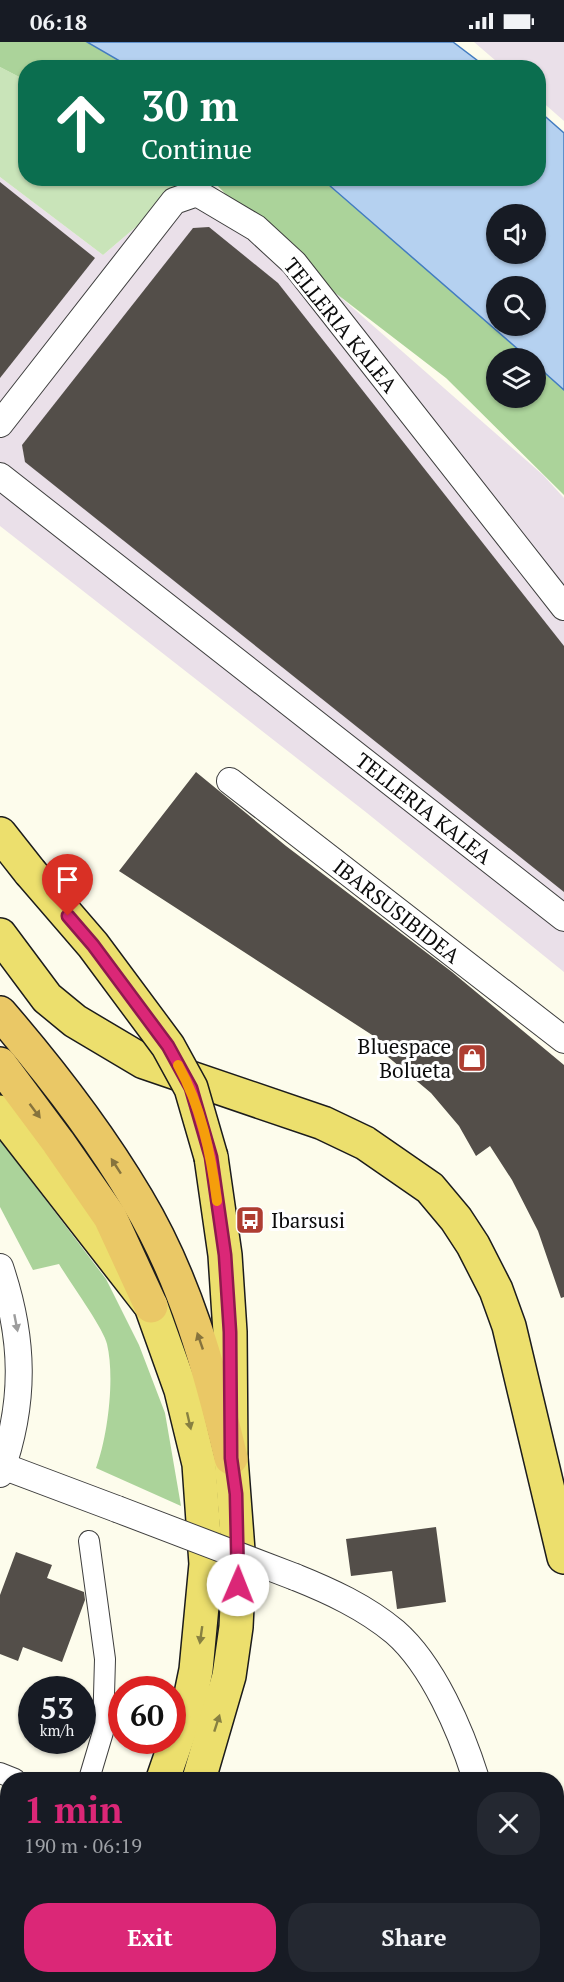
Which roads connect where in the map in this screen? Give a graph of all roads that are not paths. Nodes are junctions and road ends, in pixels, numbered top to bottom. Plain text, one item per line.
1 (0, 424) edge
2 (0, 476) edge
3 (564, 607) edge
4 (230, 781) dead end
5 (0, 834) edge
6 (564, 918) edge
7 (0, 934) edge
8 (0, 1013) edge
9 (564, 1040) edge
10 (0, 1064) edge
11 (0, 1112) edge
12 (0, 1267) edge
13 (151, 1306) junction
14 (231, 1458) junction
15 (1, 1468) edge
16 (89, 1541) dead end
17 (564, 1557) edge
18 (91, 1772) edge
19 (165, 1772) edge
20 (201, 1772) edge
21 (474, 1772) edge

1 - 3 street, TELLERIA KALEA
2 - 6 street, TELLERIA KALEA
4 - 9 street, IBARSUSIBIDEA
5 - 14 main road, bridge
7 - 17 main road
14 -> 8 highway
10 -> 13 highway
11 - 13 main road
12 -> 15 street
13 -> 19 main road
20 -> 14 main road
15 - 21 street, bridge
16 - 18 street

